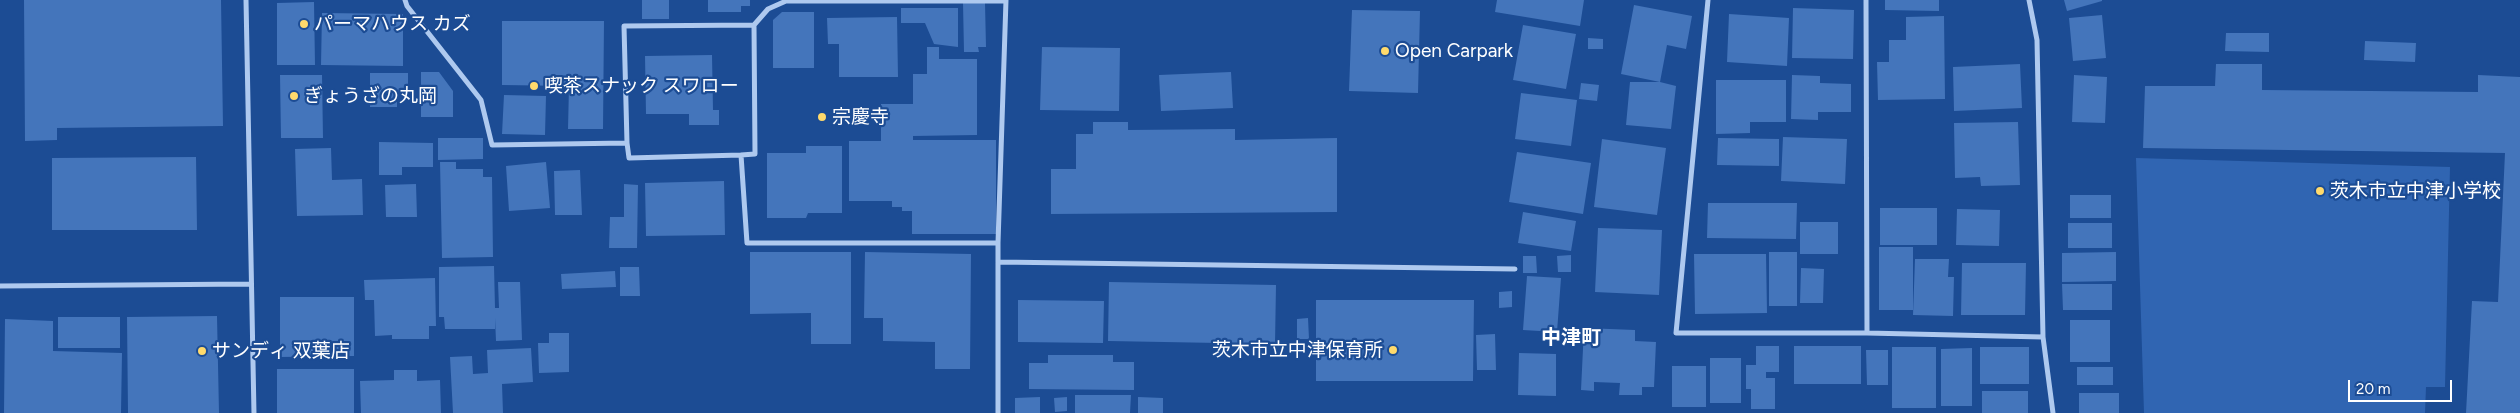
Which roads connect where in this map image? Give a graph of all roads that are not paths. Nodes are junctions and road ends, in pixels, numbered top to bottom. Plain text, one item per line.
1 (246, 0) edge
2 (405, 0) edge
3 (1006, 0) edge
4 (1708, 0) edge
5 (1866, 0) edge
6 (2029, 0) edge
7 (754, 25) junction
8 (627, 143) junction
9 (740, 155) junction
10 (998, 242) junction
11 (998, 262) junction
12 (1515, 269) dead end
13 (250, 284) junction
14 (0, 286) edge
15 (1867, 333) junction
16 (2043, 337) junction
17 (254, 413) edge
18 (998, 413) edge
19 (2053, 413) edge

1 - 13 street
2 - 8 street
3 - 7 street
3 - 10 street
4 - 15 street
5 - 15 street
6 - 16 street
7 - 8 street
7 - 9 street
8 - 9 street
9 - 10 street
10 - 11 street
11 - 12 street
11 - 18 street
13 - 14 street
13 - 17 street
15 - 16 street
16 - 19 street

